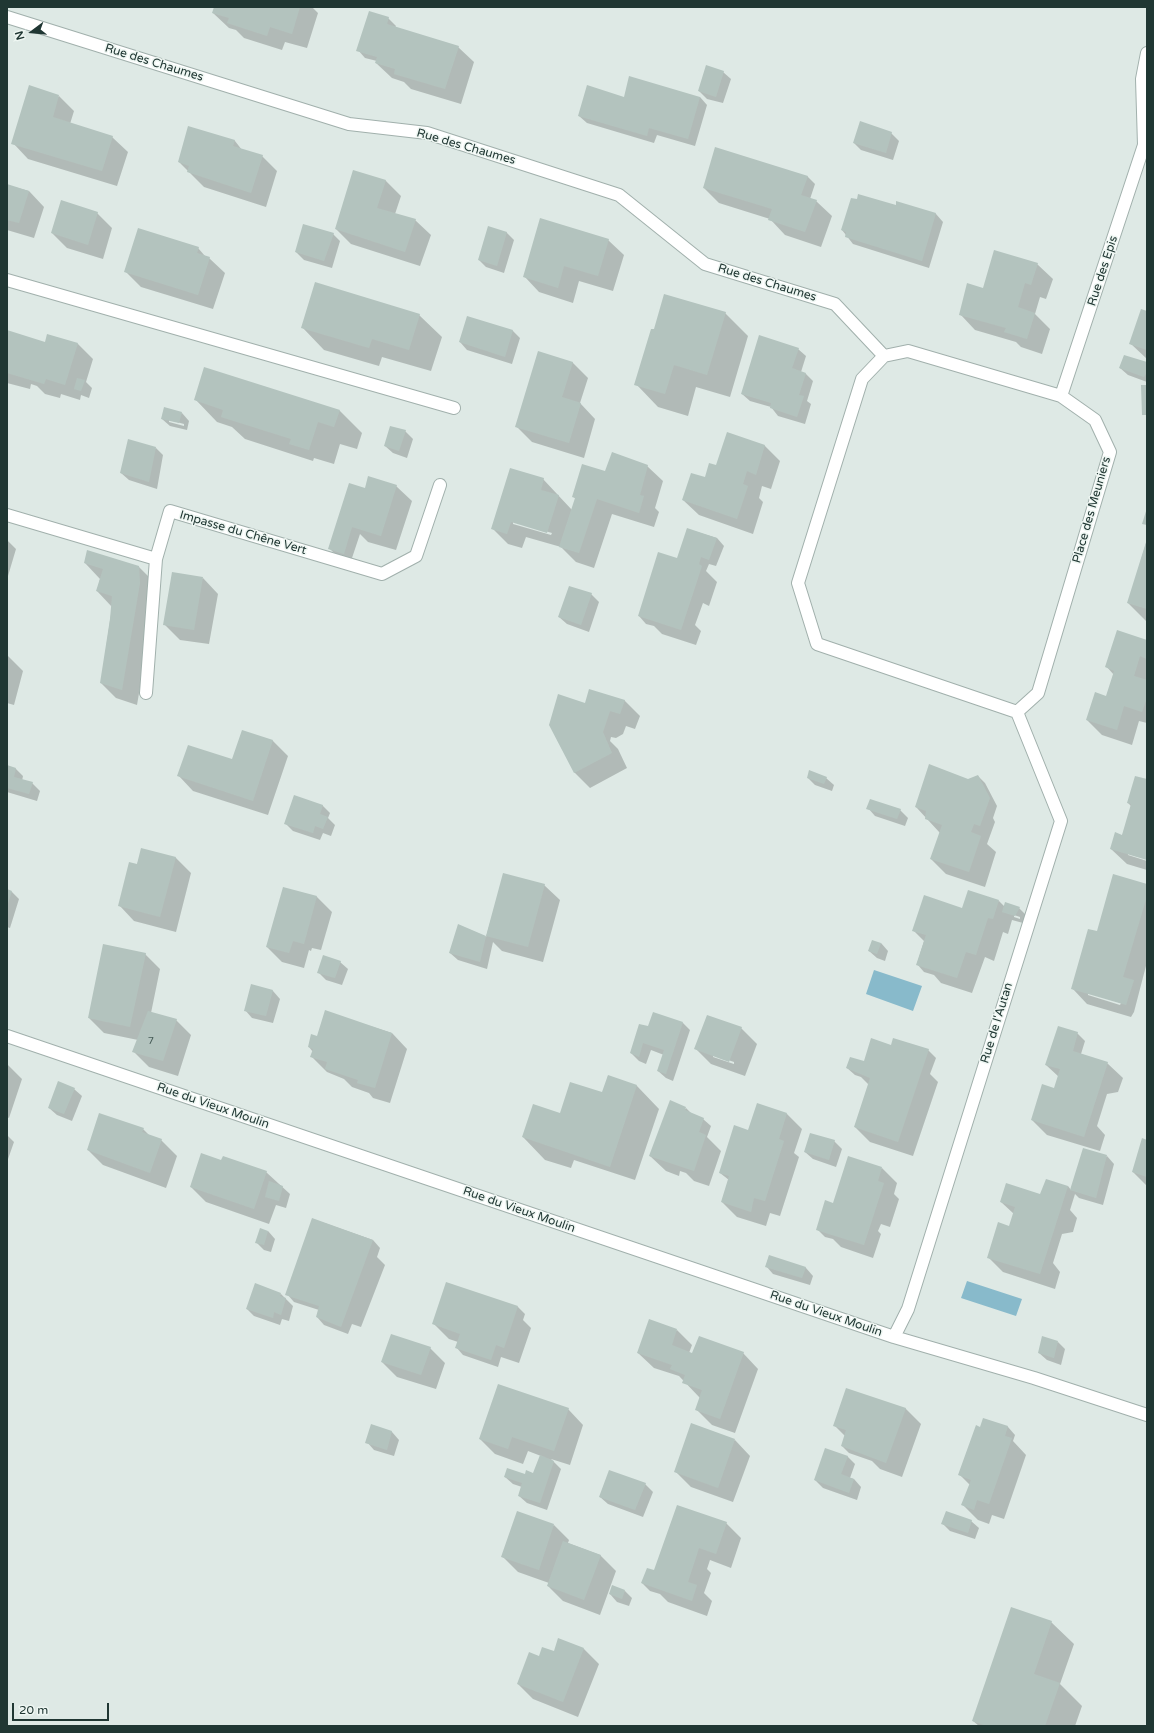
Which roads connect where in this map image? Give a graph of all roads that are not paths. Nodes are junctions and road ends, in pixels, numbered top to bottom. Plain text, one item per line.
1 (7, 17) edge
2 (1147, 53) edge
3 (1146, 146) edge
4 (7, 280) edge
5 (884, 356) junction
6 (1062, 396) junction
7 (454, 408) dead end
8 (440, 485) dead end
9 (7, 515) edge
10 (156, 559) junction
11 (146, 693) dead end
12 (1017, 712) junction
13 (7, 1036) edge
14 (894, 1337) junction
15 (1147, 1415) edge

1 - 5 street, Rue des Chaumes
2 - 3 street, Rue des Epis
3 - 6 street, Rue des Epis
4 - 7 street
5 - 6 street, Place des Meuniers
5 - 12 street
6 - 12 street, Place des Meuniers
8 - 10 street, Impasse du Chêne Vert
9 - 10 street
10 - 11 street
12 - 14 street, Rue de l'Autan
13 - 14 street, Rue du Vieux Moulin
14 - 15 street, Rue du Vieux Moulin

